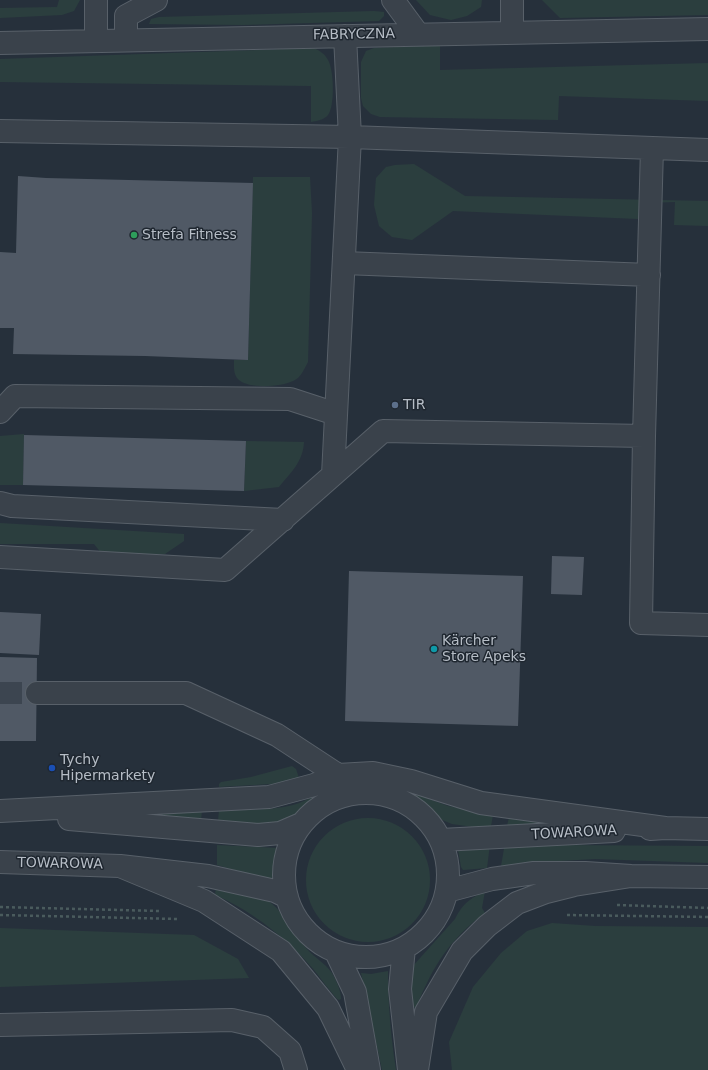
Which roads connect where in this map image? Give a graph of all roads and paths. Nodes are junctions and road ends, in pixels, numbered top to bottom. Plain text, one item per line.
1 (96, 0) edge
2 (156, 0) edge
3 (393, 0) edge
4 (512, 0) edge
5 (708, 29) edge
6 (512, 32) junction
7 (418, 34) junction
8 (345, 36) junction
9 (126, 40) junction
10 (96, 41) junction
11 (0, 43) edge
12 (0, 131) edge
13 (350, 137) junction
14 (652, 148) junction
15 (708, 150) edge
16 (344, 263) junction
17 (649, 275) junction
18 (0, 412) edge
19 (336, 414) junction
20 (644, 436) junction
21 (334, 475) junction
22 (0, 503) edge
23 (283, 520) junction
24 (0, 557) edge
25 (708, 625) edge
26 (37, 694) tunnel mouth
27 (338, 775) junction
28 (0, 812) edge
29 (301, 824) junction
30 (665, 828) junction
31 (708, 829) edge
32 (441, 840) junction
33 (0, 862) edge
34 (120, 866) junction
35 (631, 876) junction
36 (708, 877) edge
37 (447, 891) junction
38 (286, 897) junction
39 (616, 905) dead end
40 (0, 907) edge
41 (708, 908) edge
42 (164, 911) dead end
43 (0, 915) edge
44 (561, 916) dead end
45 (708, 917) edge
46 (186, 919) dead end
47 (404, 948) junction
48 (336, 952) junction
49 (0, 1026) edge
50 (296, 1070) edge
51 (358, 1070) edge
52 (369, 1070) edge
53 (409, 1070) edge
54 (417, 1070) edge

1 - 10 street
2 - 9 street
3 - 7 street
4 - 6 street
5 - 6 street, FABRYCZNA
6 - 7 street, FABRYCZNA
7 - 8 street, FABRYCZNA
8 - 9 street, FABRYCZNA
8 - 13 street
9 - 10 street, FABRYCZNA
10 - 11 street, FABRYCZNA
12 - 13 street
13 - 14 street
13 - 16 street
14 - 15 street
14 - 17 street
16 - 17 street
16 - 19 street
17 - 20 street
18 - 19 street
19 - 21 street
20 - 21 street
20 - 25 street
21 - 23 street
22 - 23 street
23 - 24 street
26 - 27 street
27 - 28 street
27 - 30 street
28 - 29 street
29 - 32 street
29 - 38 street
30 - 31 street, TOWAROWA
30 - 32 street, TOWAROWA
32 - 37 street
33 - 34 street, TOWAROWA
34 - 38 street, TOWAROWA
34 - 51 street
35 - 36 street
35 - 37 street
35 - 54 street
37 - 47 street
38 - 48 street
39 - 41 path
40 - 42 path
43 - 46 path
44 - 45 path
47 - 48 street
47 - 53 street
48 - 52 street
49 - 50 street

